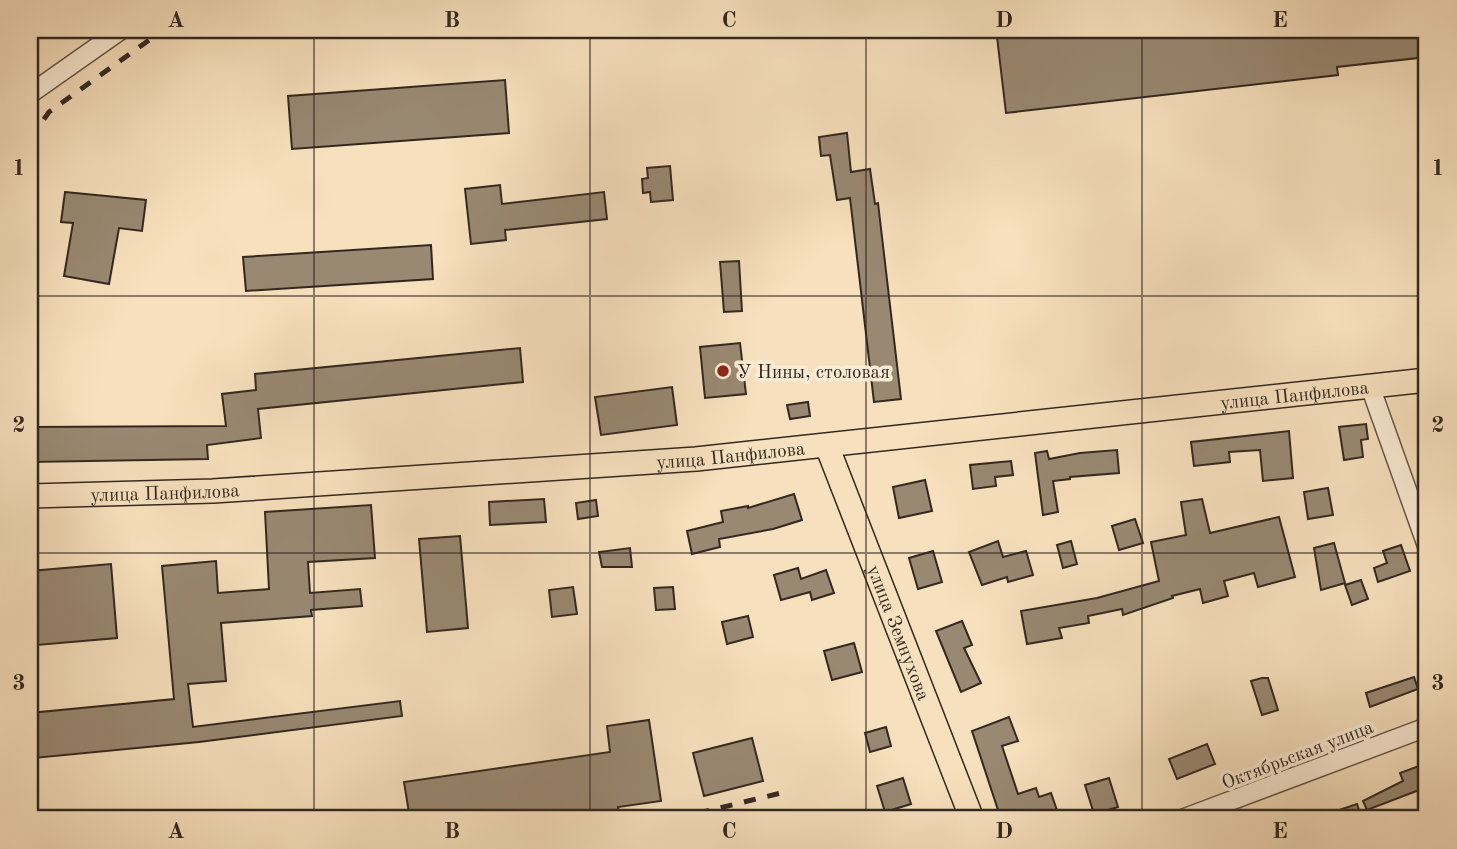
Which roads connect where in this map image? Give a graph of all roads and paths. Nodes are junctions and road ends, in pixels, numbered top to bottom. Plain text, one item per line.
1 (121, 30) edge
2 (30, 94) edge
3 (1427, 380) edge
4 (1370, 386) junction
5 (827, 446) junction
6 (30, 496) edge
7 (1427, 546) edge
8 (1427, 727) edge
9 (972, 819) edge
10 (1182, 819) edge

1 - 2 street
3 - 4 main road, улица Панфилова
4 - 5 main road, улица Панфилова
4 - 7 street
5 - 6 main road, улица Панфилова
5 - 9 main road, улица Земнухова
8 - 10 street, Октябрьская улица

